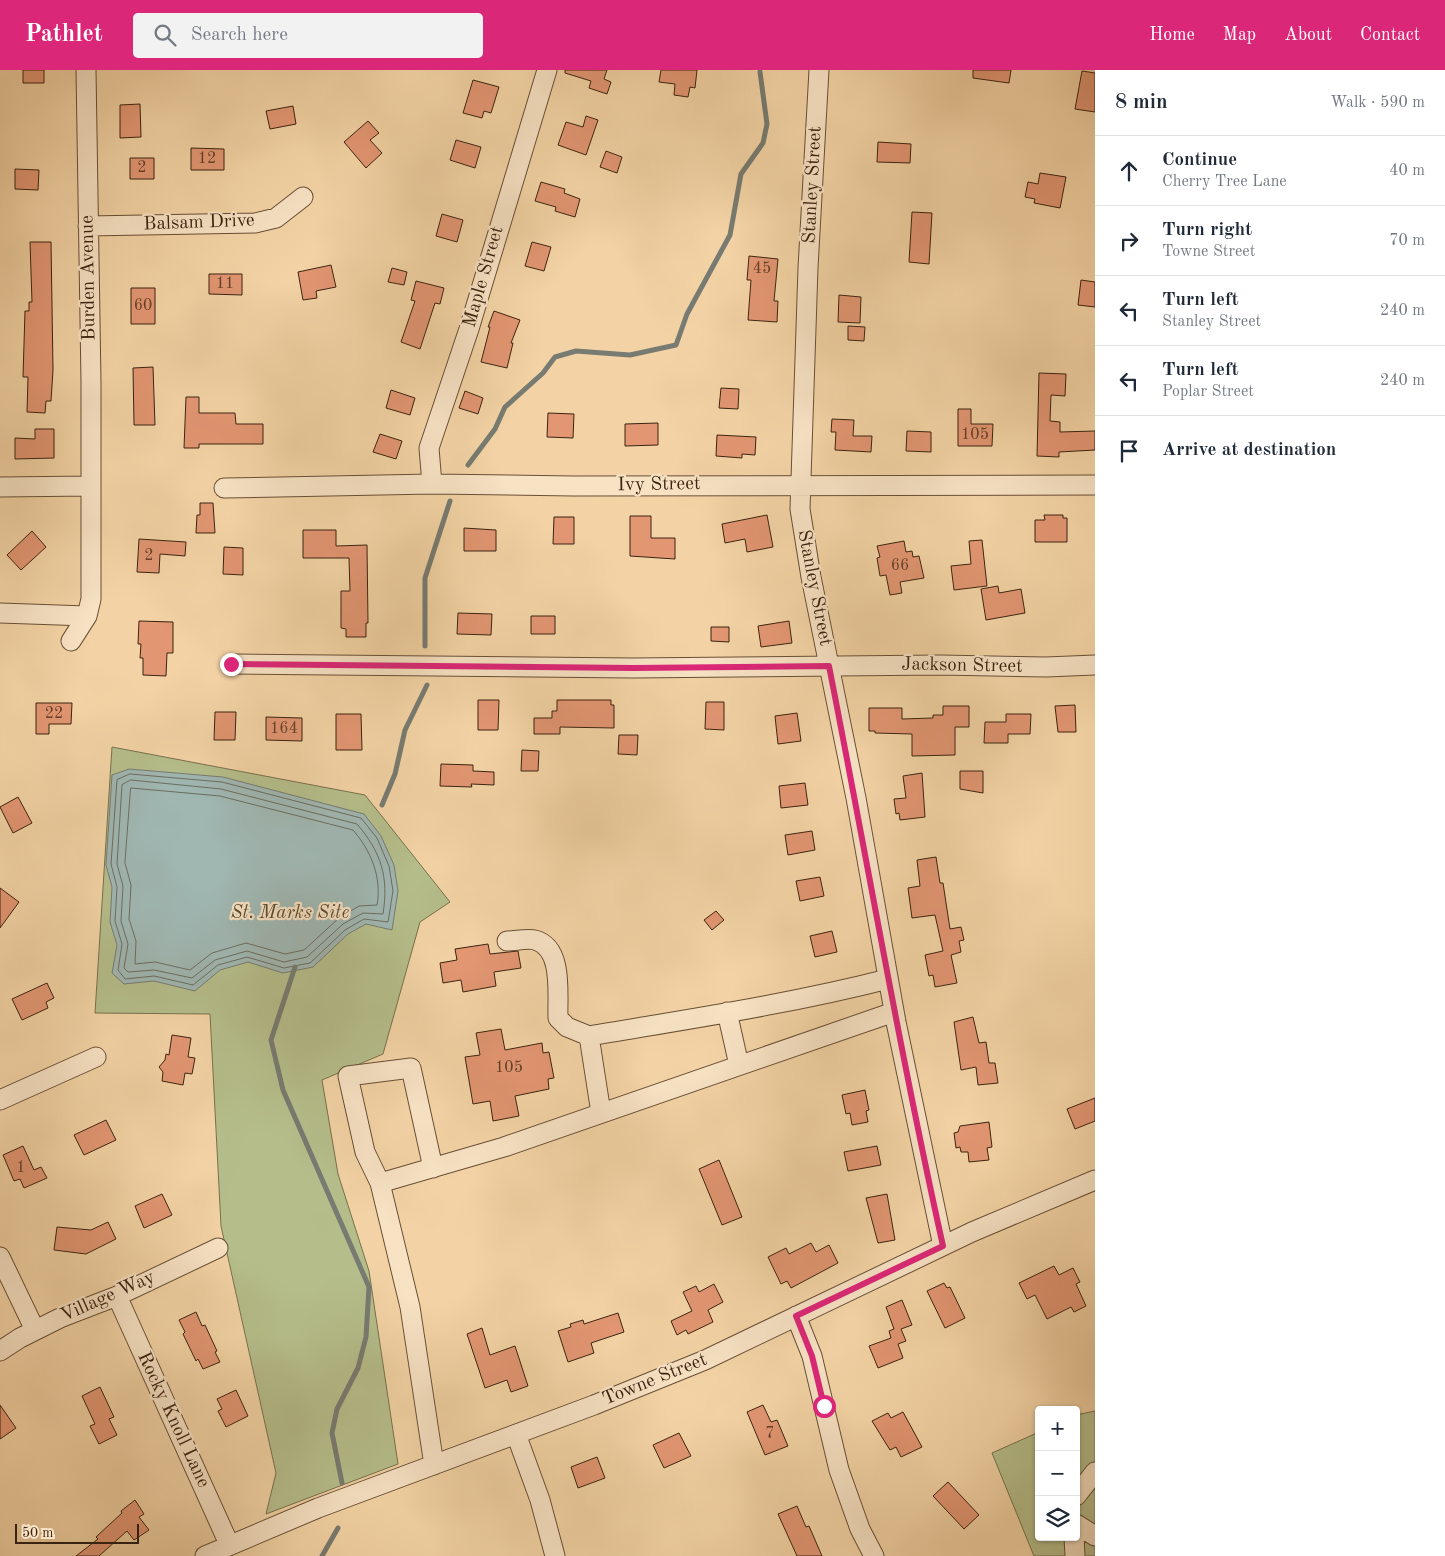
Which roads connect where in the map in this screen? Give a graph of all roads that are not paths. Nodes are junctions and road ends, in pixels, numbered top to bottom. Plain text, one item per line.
1 (86, 70) edge
2 (547, 70) edge
3 (819, 70) edge
4 (303, 197) dead end
5 (88, 226) junction
6 (432, 484) junction
7 (800, 484) junction
8 (1095, 485) edge
9 (91, 486) junction
10 (0, 487) edge
11 (224, 488) dead end
12 (0, 613) edge
13 (87, 616) junction
14 (71, 641) dead end
15 (231, 664) dead end
16 (1095, 665) edge
17 (829, 666) junction
18 (507, 941) dead end
19 (888, 979) junction
20 (727, 1012) junction
21 (894, 1012) junction
22 (589, 1036) junction
23 (96, 1057) dead end
24 (738, 1065) junction
25 (0, 1100) edge
26 (601, 1113) junction
27 (432, 1168) junction
28 (1095, 1180) edge
29 (380, 1183) junction
30 (943, 1246) junction
31 (218, 1248) dead end
32 (0, 1257) edge
33 (117, 1296) junction
34 (796, 1316) junction
35 (35, 1330) junction
36 (0, 1351) edge
37 (516, 1434) junction
38 (434, 1465) junction
39 (1095, 1472) edge
40 (1080, 1491) edge
41 (1080, 1527) edge
42 (1095, 1536) edge
43 (1074, 1541) edge
44 (229, 1544) junction
45 (204, 1556) edge
46 (555, 1556) edge
47 (874, 1556) edge
48 (1075, 1556) edge

1 - 5 street, Burden Avenue
2 - 6 street, Maple Street
3 - 7 street, Stanley Street
4 - 5 street, Balsam Drive
5 - 9 street, Burden Avenue
6 - 7 street, Ivy Street
6 - 11 street, Ivy Street
7 - 8 street, Ivy Street
7 - 17 street, Stanley Street
9 - 10 street
9 - 13 street, Burden Avenue
12 - 13 street
13 - 14 street
15 - 17 street, Jackson Street
16 - 17 street, Jackson Street
17 - 19 street, Stanley Street
18 - 22 street
19 - 20 street
19 - 21 street, Stanley Street
20 - 22 street
20 - 24 street
21 - 24 street
21 - 30 street, Stanley Street
22 - 26 street
23 - 25 street
24 - 26 street
26 - 27 street
27 - 29 street
27 - 29 street
28 - 30 street, Towne Street
29 - 38 street
30 - 34 street, Towne Street
31 - 33 street, Village Way
32 - 35 street
33 - 35 street, Village Way
33 - 44 street, Rocky Knoll Lane
34 - 37 street, Towne Street
34 - 47 street
35 - 36 street, Village Way
37 - 38 street, Towne Street
37 - 46 street
38 - 44 street, Towne Street
39 - 40 street
41 - 42 street
43 - 48 street
44 - 45 street, Towne Street

